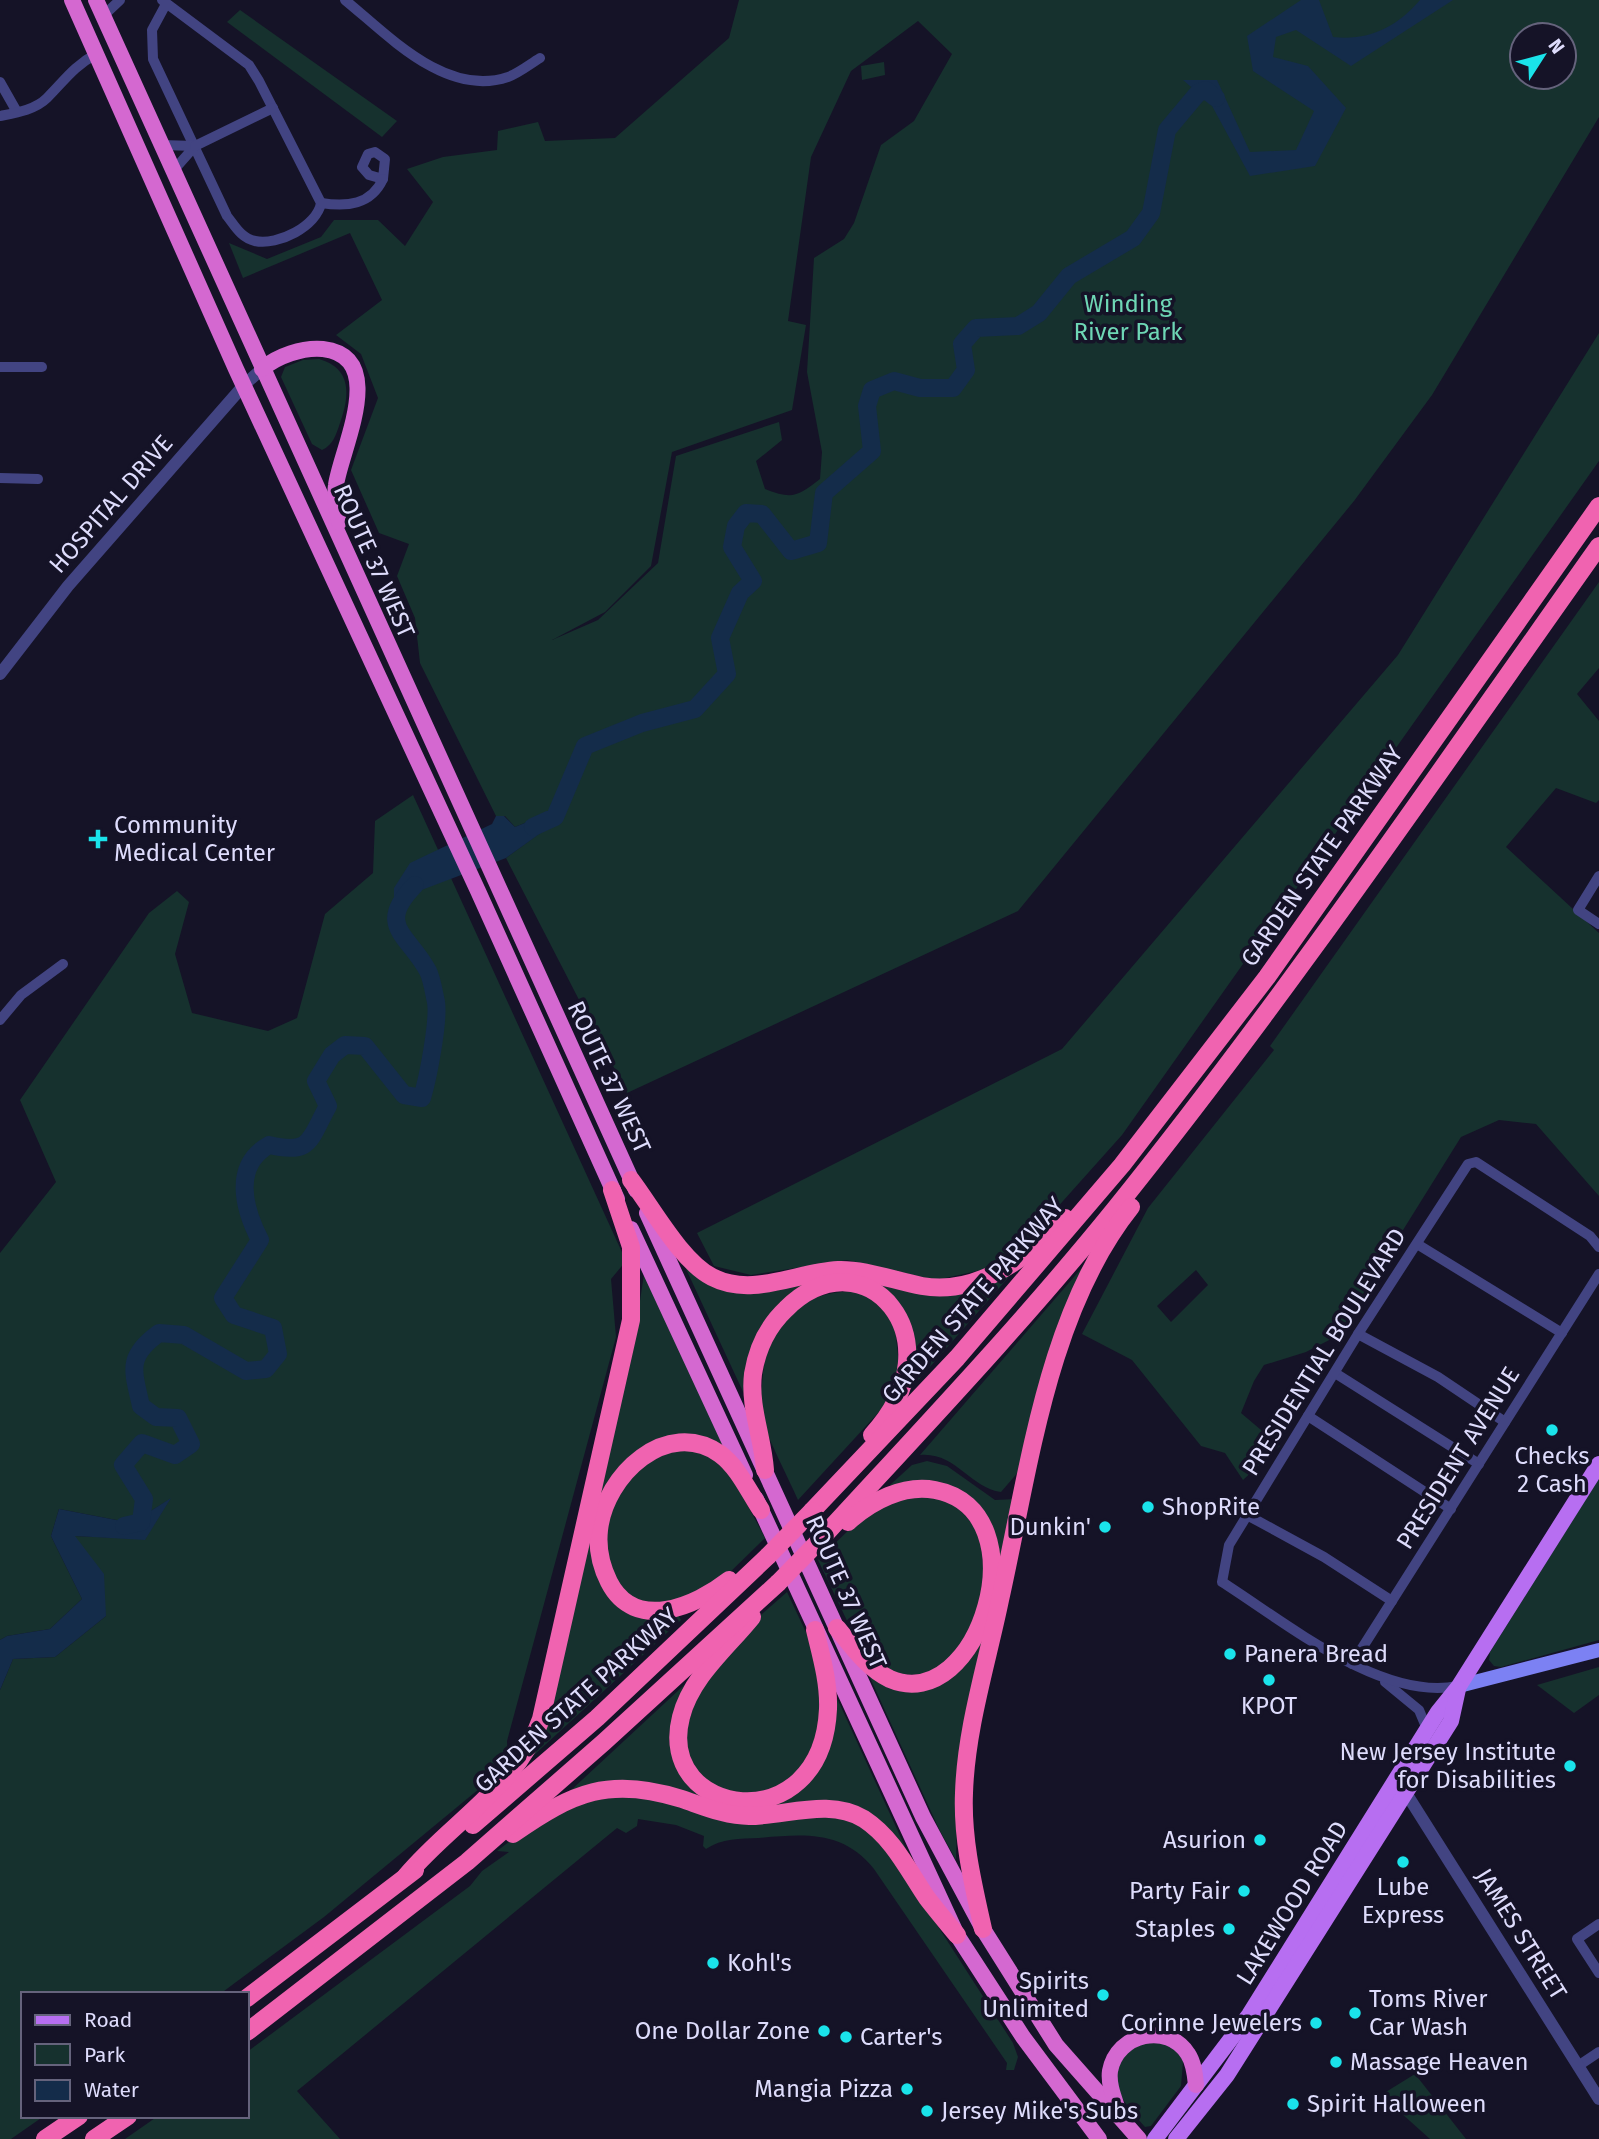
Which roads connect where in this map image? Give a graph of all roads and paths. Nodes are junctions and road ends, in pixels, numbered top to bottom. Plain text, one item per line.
1 (72, 0) edge
2 (96, 0) edge
3 (120, 0) edge
4 (345, 0) edge
5 (164, 2) edge
6 (103, 16) junction
7 (96, 54) junction
8 (540, 58) dead end
9 (0, 82) edge
10 (273, 108) junction
11 (17, 112) junction
12 (0, 117) edge
13 (161, 145) junction
14 (195, 146) junction
15 (173, 171) junction
16 (383, 178) dead end
17 (321, 203) junction
18 (0, 367) edge
19 (43, 367) dead end
20 (262, 369) junction
21 (244, 385) junction
22 (0, 478) edge
23 (38, 479) dead end
24 (1599, 506) edge
25 (1599, 546) edge
26 (356, 574) junction
27 (0, 674) edge
28 (1599, 876) edge
29 (1599, 924) edge
30 (1325, 933) junction
31 (63, 964) dead end
32 (0, 1020) edge
33 (1216, 1044) junction
34 (631, 1180) junction
35 (612, 1190) junction
36 (1416, 1244) junction
37 (1599, 1247) edge
38 (1599, 1274) edge
39 (1562, 1333) junction
40 (1358, 1334) junction
41 (1335, 1373) junction
42 (1308, 1416) junction
43 (1506, 1422) junction
44 (1479, 1464) junction
45 (1599, 1464) edge
46 (765, 1469) junction
47 (1451, 1508) junction
48 (761, 1510) junction
49 (812, 1511) junction
50 (1247, 1514) junction
51 (819, 1541) junction
52 (768, 1556) junction
53 (778, 1583) junction
54 (1392, 1601) junction
55 (837, 1628) junction
56 (815, 1630) junction
57 (1599, 1650) edge
58 (1352, 1664) junction
59 (1379, 1677) junction
60 (1459, 1686) junction
61 (1427, 1730) junction
62 (1406, 1793) junction
63 (407, 1876) junction
64 (421, 1899) junction
65 (1599, 1924) edge
66 (983, 1929) junction
67 (957, 1935) junction
68 (1599, 1973) edge
69 (248, 1997) edge
70 (248, 2031) edge
71 (1599, 2052) edge
72 (1578, 2066) junction
73 (1196, 2085) junction
74 (1599, 2099) edge
75 (76, 2118) edge
76 (125, 2118) edge
77 (1122, 2122) junction
78 (45, 2139) edge
79 (94, 2139) edge
80 (1100, 2139) edge
81 (1139, 2139) edge
82 (1155, 2139) edge
83 (1176, 2139) edge

1 - 7 highway, ROUTE 37 WEST
2 - 6 highway, ROUTE 37 WEST
3 - 6 street
4 - 8 street
5 - 10 street
5 - 14 street
6 - 13 highway, ROUTE 37 WEST
7 - 11 street
7 - 21 highway, ROUTE 37 WEST
9 - 11 street
10 - 14 street
10 - 17 street
11 - 12 street
13 - 14 street
13 - 15 highway, ROUTE 37 WEST
14 - 15 street
14 - 17 street
15 - 20 highway, ROUTE 37 WEST
16 - 17 street
18 - 19 street
20 - 21 street, HOSPITAL DRIVE
20 - 26 highway, ROUTE 37 WEST
20 - 26 highway
21 - 27 street, HOSPITAL DRIVE
21 - 35 highway, ROUTE 37 WEST
22 - 23 street
24 - 33 highway, GARDEN STATE PARKWAY
25 - 30 highway, GARDEN STATE PARKWAY
26 - 34 highway, ROUTE 37 WEST
28 - 29 street
30 - 51 highway, GARDEN STATE PARKWAY
30 - 66 highway
31 - 32 street
33 - 34 highway
33 - 49 highway, GARDEN STATE PARKWAY
34 - 46 highway, ROUTE 37 WEST
35 - 48 highway, ROUTE 37 WEST
35 - 63 highway
36 - 37 street, PRESIDENTIAL BOULEVARD
36 - 39 street
36 - 40 street, PRESIDENTIAL BOULEVARD
38 - 39 street, PRESIDENT AVENUE
39 - 43 street, PRESIDENT AVENUE
40 - 41 street, PRESIDENTIAL BOULEVARD
40 - 43 street
41 - 42 street, PRESIDENTIAL BOULEVARD
41 - 44 street
42 - 47 street
42 - 50 street, PRESIDENTIAL BOULEVARD
43 - 44 street, PRESIDENT AVENUE
44 - 47 street, PRESIDENT AVENUE
45 - 60 main road, LAKEWOOD ROAD
46 - 49 highway
46 - 55 highway, ROUTE 37 WEST
47 - 54 street, PRESIDENT AVENUE
48 - 52 highway
48 - 56 highway, ROUTE 37 WEST
49 - 52 highway, GARDEN STATE PARKWAY, bridge
50 - 54 street
50 - 58 street, PRESIDENTIAL BOULEVARD
51 - 53 highway, GARDEN STATE PARKWAY, bridge
51 - 55 highway
52 - 63 highway, GARDEN STATE PARKWAY
53 - 56 highway
53 - 64 highway, GARDEN STATE PARKWAY
54 - 58 street, PRESIDENT AVENUE
55 - 66 highway, ROUTE 37 WEST
56 - 67 highway, ROUTE 37 WEST
57 - 60 main road
58 - 59 street, PRESIDENTIAL BOULEVARD
59 - 60 street, PRESIDENTIAL BOULEVARD
59 - 61 street, PRESIDENTIAL BOULEVARD
60 - 61 main road, LAKEWOOD ROAD
60 - 62 main road, LAKEWOOD ROAD
61 - 73 main road, LAKEWOOD ROAD
62 - 72 street, JAMES STREET
62 - 83 main road, LAKEWOOD ROAD
63 - 69 highway, GARDEN STATE PARKWAY
64 - 67 highway
64 - 70 highway, GARDEN STATE PARKWAY
65 - 68 street
66 - 77 highway, ROUTE 37 WEST
67 - 80 highway, ROUTE 37 WEST
71 - 72 street
72 - 74 street, JAMES STREET
73 - 77 highway
73 - 82 main road, LAKEWOOD ROAD
75 - 78 highway
76 - 79 highway
77 - 81 highway, ROUTE 37 WEST

